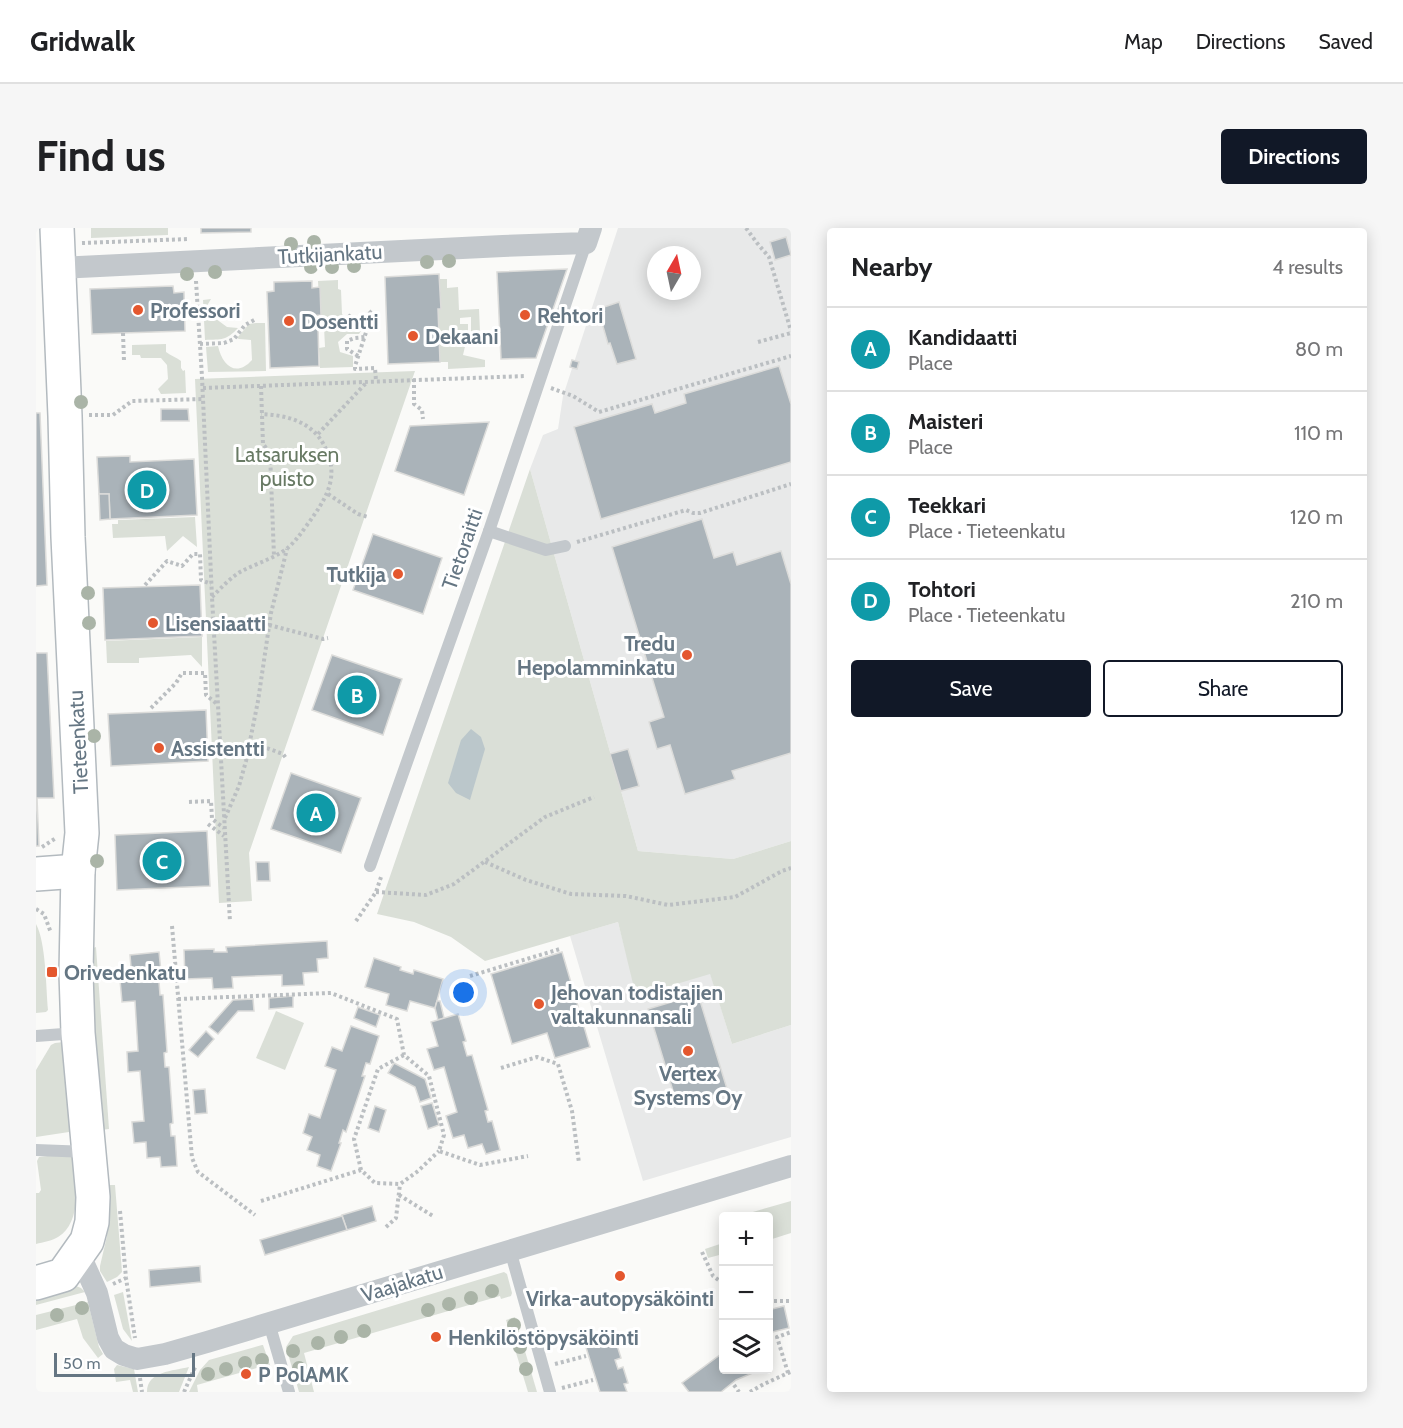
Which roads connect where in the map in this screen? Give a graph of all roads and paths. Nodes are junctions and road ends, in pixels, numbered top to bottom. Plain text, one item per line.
1 (57, 228) edge
2 (746, 228) edge
3 (588, 236) edge
4 (59, 268) junction
5 (196, 280) dead end
6 (369, 311) dead end
7 (348, 315) dead end
8 (256, 319) dead end
9 (369, 323) junction
10 (791, 332) edge
11 (123, 333) dead end
12 (489, 333) dead end
13 (365, 337) junction
14 (758, 342) dead end
15 (200, 344) junction
16 (469, 346) dead end
17 (358, 356) junction
18 (791, 356) edge
19 (124, 362) dead end
20 (541, 377) junction
21 (414, 379) junction
22 (376, 381) junction
23 (367, 382) junction
24 (261, 386) junction
25 (202, 388) junction
26 (551, 388) dead end
27 (203, 399) junction
28 (261, 414) junction
29 (88, 416) dead end
30 (423, 419) dead end
31 (318, 434) junction
32 (791, 484) edge
33 (328, 494) junction
34 (368, 517) dead end
35 (489, 531) junction
36 (565, 546) joint
37 (287, 548) junction
38 (274, 556) junction
39 (211, 584) junction
40 (145, 585) dead end
41 (212, 597) junction
42 (269, 625) junction
43 (328, 638) dead end
44 (218, 704) junction
45 (151, 708) dead end
46 (250, 742) junction
47 (286, 758) dead end
48 (594, 797) dead end
49 (189, 802) dead end
50 (224, 820) junction
51 (208, 824) dead end
52 (224, 829) junction
53 (61, 833) dead end
54 (225, 837) junction
55 (36, 850) edge
56 (485, 862) junction
57 (370, 866) dead end
58 (791, 868) edge
59 (78, 871) junction
60 (36, 874) edge
61 (376, 892) dead end
62 (230, 922) dead end
63 (172, 926) dead end
64 (560, 949) dead end
65 (470, 976) dead end
66 (178, 999) junction
67 (78, 1033) junction
68 (36, 1036) edge
69 (404, 1055) junction
70 (501, 1068) dead end
71 (36, 1150) edge
72 (439, 1151) junction
73 (89, 1152) junction
74 (528, 1156) dead end
75 (579, 1163) dead end
76 (791, 1166) edge
77 (361, 1170) junction
78 (400, 1184) junction
79 (399, 1195) junction
80 (261, 1201) dead end
81 (255, 1215) dead end
82 (433, 1216) dead end
83 (386, 1227) dead end
84 (510, 1250) junction
85 (78, 1251) junction
86 (702, 1252) dead end
87 (36, 1260) edge
88 (719, 1281) edge
89 (36, 1283) edge
90 (773, 1301) edge
91 (791, 1301) edge
92 (269, 1323) junction
93 (791, 1332) edge
94 (586, 1356) dead end
95 (543, 1367) junction
96 (789, 1372) edge
97 (593, 1380) dead end
98 (734, 1385) dead end
99 (550, 1391) edge
100 (289, 1392) edge
101 (738, 1392) edge
102 (750, 1392) edge

1 - 4 street, Tieteenkatu
2 - 10 path
3 - 4 street, Tutkijankatu
3 - 20 lane, Tietoraitti
4 - 59 street, Tieteenkatu
5 - 15 path
6 - 9 path
7 - 9 path
8 - 15 path
9 - 13 path
10 - 14 path
11 - 19 path
12 - 16 path
13 - 17 path
13 - 17 path
15 - 25 path
17 - 22 path
18 - 26 path
20 - 21 path
20 - 35 lane, Tietoraitti
21 - 22 path
21 - 30 path
22 - 23 path
23 - 24 path
23 - 31 path
24 - 25 path
24 - 28 path
25 - 27 path
27 - 29 path
27 - 39 path
28 - 31 path
28 - 38 path
31 - 33 path
32 - 36 path
33 - 34 path
33 - 37 path
35 - 36 lane
35 - 57 lane, Tietoraitti
37 - 38 path
37 - 42 path
38 - 41 path
39 - 40 path
39 - 41 path
41 - 44 path
42 - 43 path
42 - 46 path
44 - 45 path
44 - 50 path
46 - 47 path
46 - 50 path
48 - 56 path
49 - 52 path
50 - 52 path
51 - 54 path
52 - 54 path
53 - 55 path
54 - 62 path
56 - 58 path
56 - 61 path
59 - 60 street
59 - 67 street, Tieteenkatu
63 - 66 path
64 - 65 path
66 - 69 path
66 - 81 path
67 - 68 lane
67 - 73 street, Tieteenkatu
69 - 72 path
69 - 77 path
70 - 75 path
71 - 73 lane
72 - 74 path
72 - 78 path
73 - 85 street, Tieteenkatu
76 - 84 street, Vaajakatu
77 - 78 path
77 - 80 path
78 - 79 path
79 - 82 path
79 - 83 path
84 - 92 street, Vaajakatu
84 - 95 lane
85 - 87 street
85 - 89 street, Tieteenkatu
85 - 92 street, Vaajakatu
86 - 88 path
90 - 91 path
92 - 100 lane
93 - 96 path
94 - 95 path
95 - 99 lane
96 - 102 path
97 - 99 path
98 - 101 path

